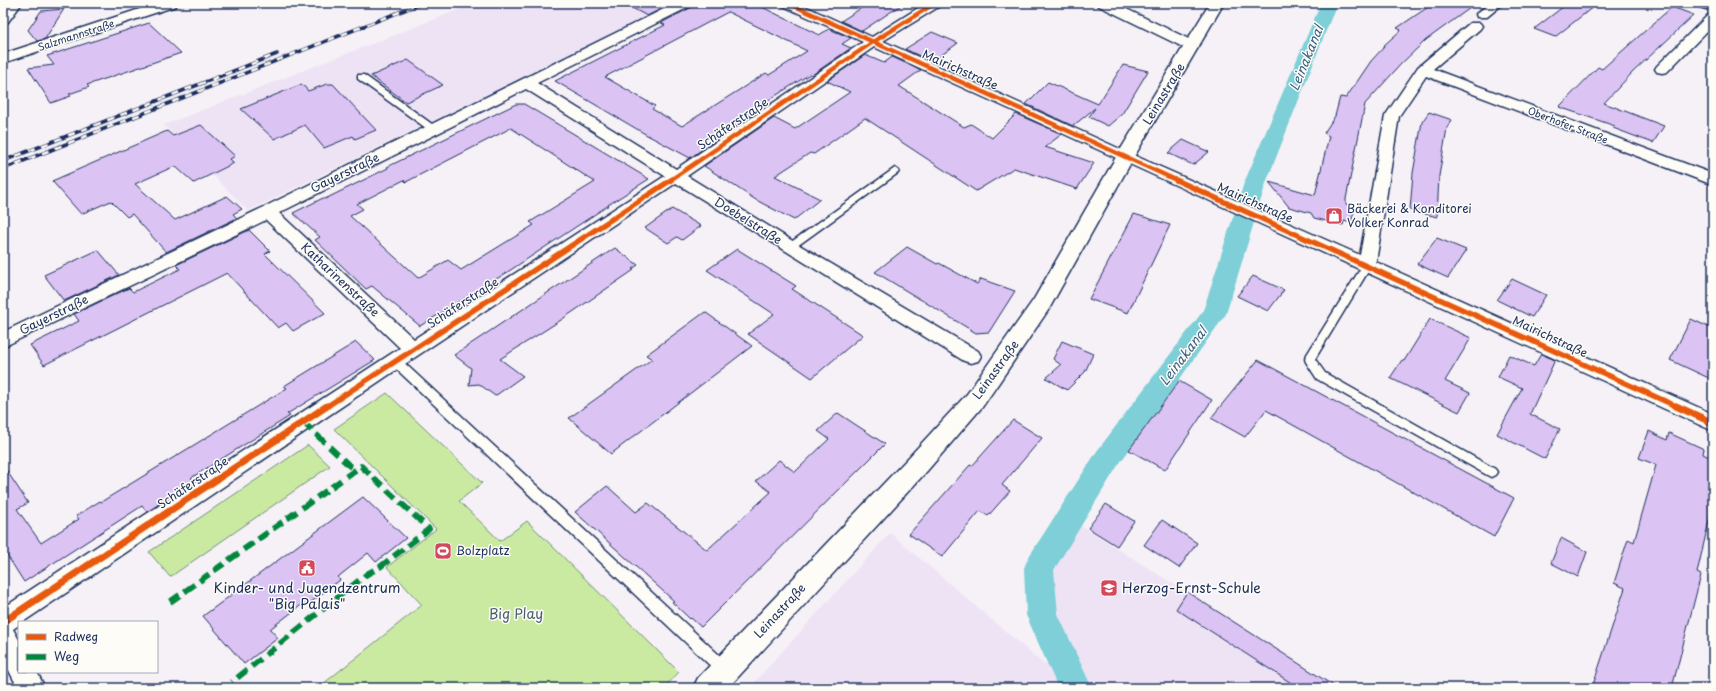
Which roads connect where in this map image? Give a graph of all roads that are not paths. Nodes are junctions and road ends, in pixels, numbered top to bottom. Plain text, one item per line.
1 (15, 3) edge
2 (171, 3) edge
3 (686, 3) edge
4 (788, 3) edge
5 (935, 3) edge
6 (1104, 3) edge
7 (1217, 3) edge
8 (1498, 3) edge
9 (1701, 3) edge
10 (1713, 7) edge
11 (1713, 18) edge
12 (3, 19) edge
13 (873, 42) junction
14 (1192, 46) junction
15 (3, 59) edge
16 (1662, 69) dead end
17 (1423, 70) junction
18 (361, 77) dead end
19 (526, 83) junction
20 (433, 129) junction
21 (1125, 157) junction
22 (895, 171) dead end
23 (675, 177) junction
24 (1713, 180) edge
25 (268, 212) junction
26 (790, 247) junction
27 (1367, 265) junction
28 (3, 340) edge
29 (413, 349) junction
30 (971, 356) dead end
31 (395, 361) junction
32 (1713, 423) edge
33 (1491, 472) dead end
34 (3, 622) edge
35 (3, 635) edge
36 (18, 662) edge
37 (725, 670) junction
38 (24, 673) edge
39 (32, 688) edge
40 (708, 688) edge

1 - 12 street
2 - 15 street, Salzmannstraße
3 - 19 street, Gayerstraße
4 - 13 street, Mairichstraße
5 - 13 street, Schäferstraße
6 - 14 street
7 - 14 street, Leinastraße
8 - 17 street
9 - 10 street
11 - 16 street
13 - 21 street, Mairichstraße
13 - 23 street, Schäferstraße
14 - 21 street, Leinastraße
17 - 24 street, Oberhofer Straße
17 - 27 street
18 - 20 lane
19 - 20 street, Gayerstraße
19 - 23 street, Doebelstraße
20 - 25 street, Gayerstraße
21 - 27 street, Mairichstraße
21 - 37 street, Leinastraße
22 - 26 lane
23 - 26 street, Doebelstraße
23 - 29 street, Schäferstraße
25 - 28 street, Gayerstraße
25 - 29 street, Katharinenstraße
26 - 30 street, Doebelstraße
27 - 32 street, Mairichstraße
27 - 33 lane
29 - 31 street, Schäferstraße
31 - 34 street, Schäferstraße
31 - 37 lane
35 - 36 street
37 - 40 street, Leinastraße
38 - 39 street

